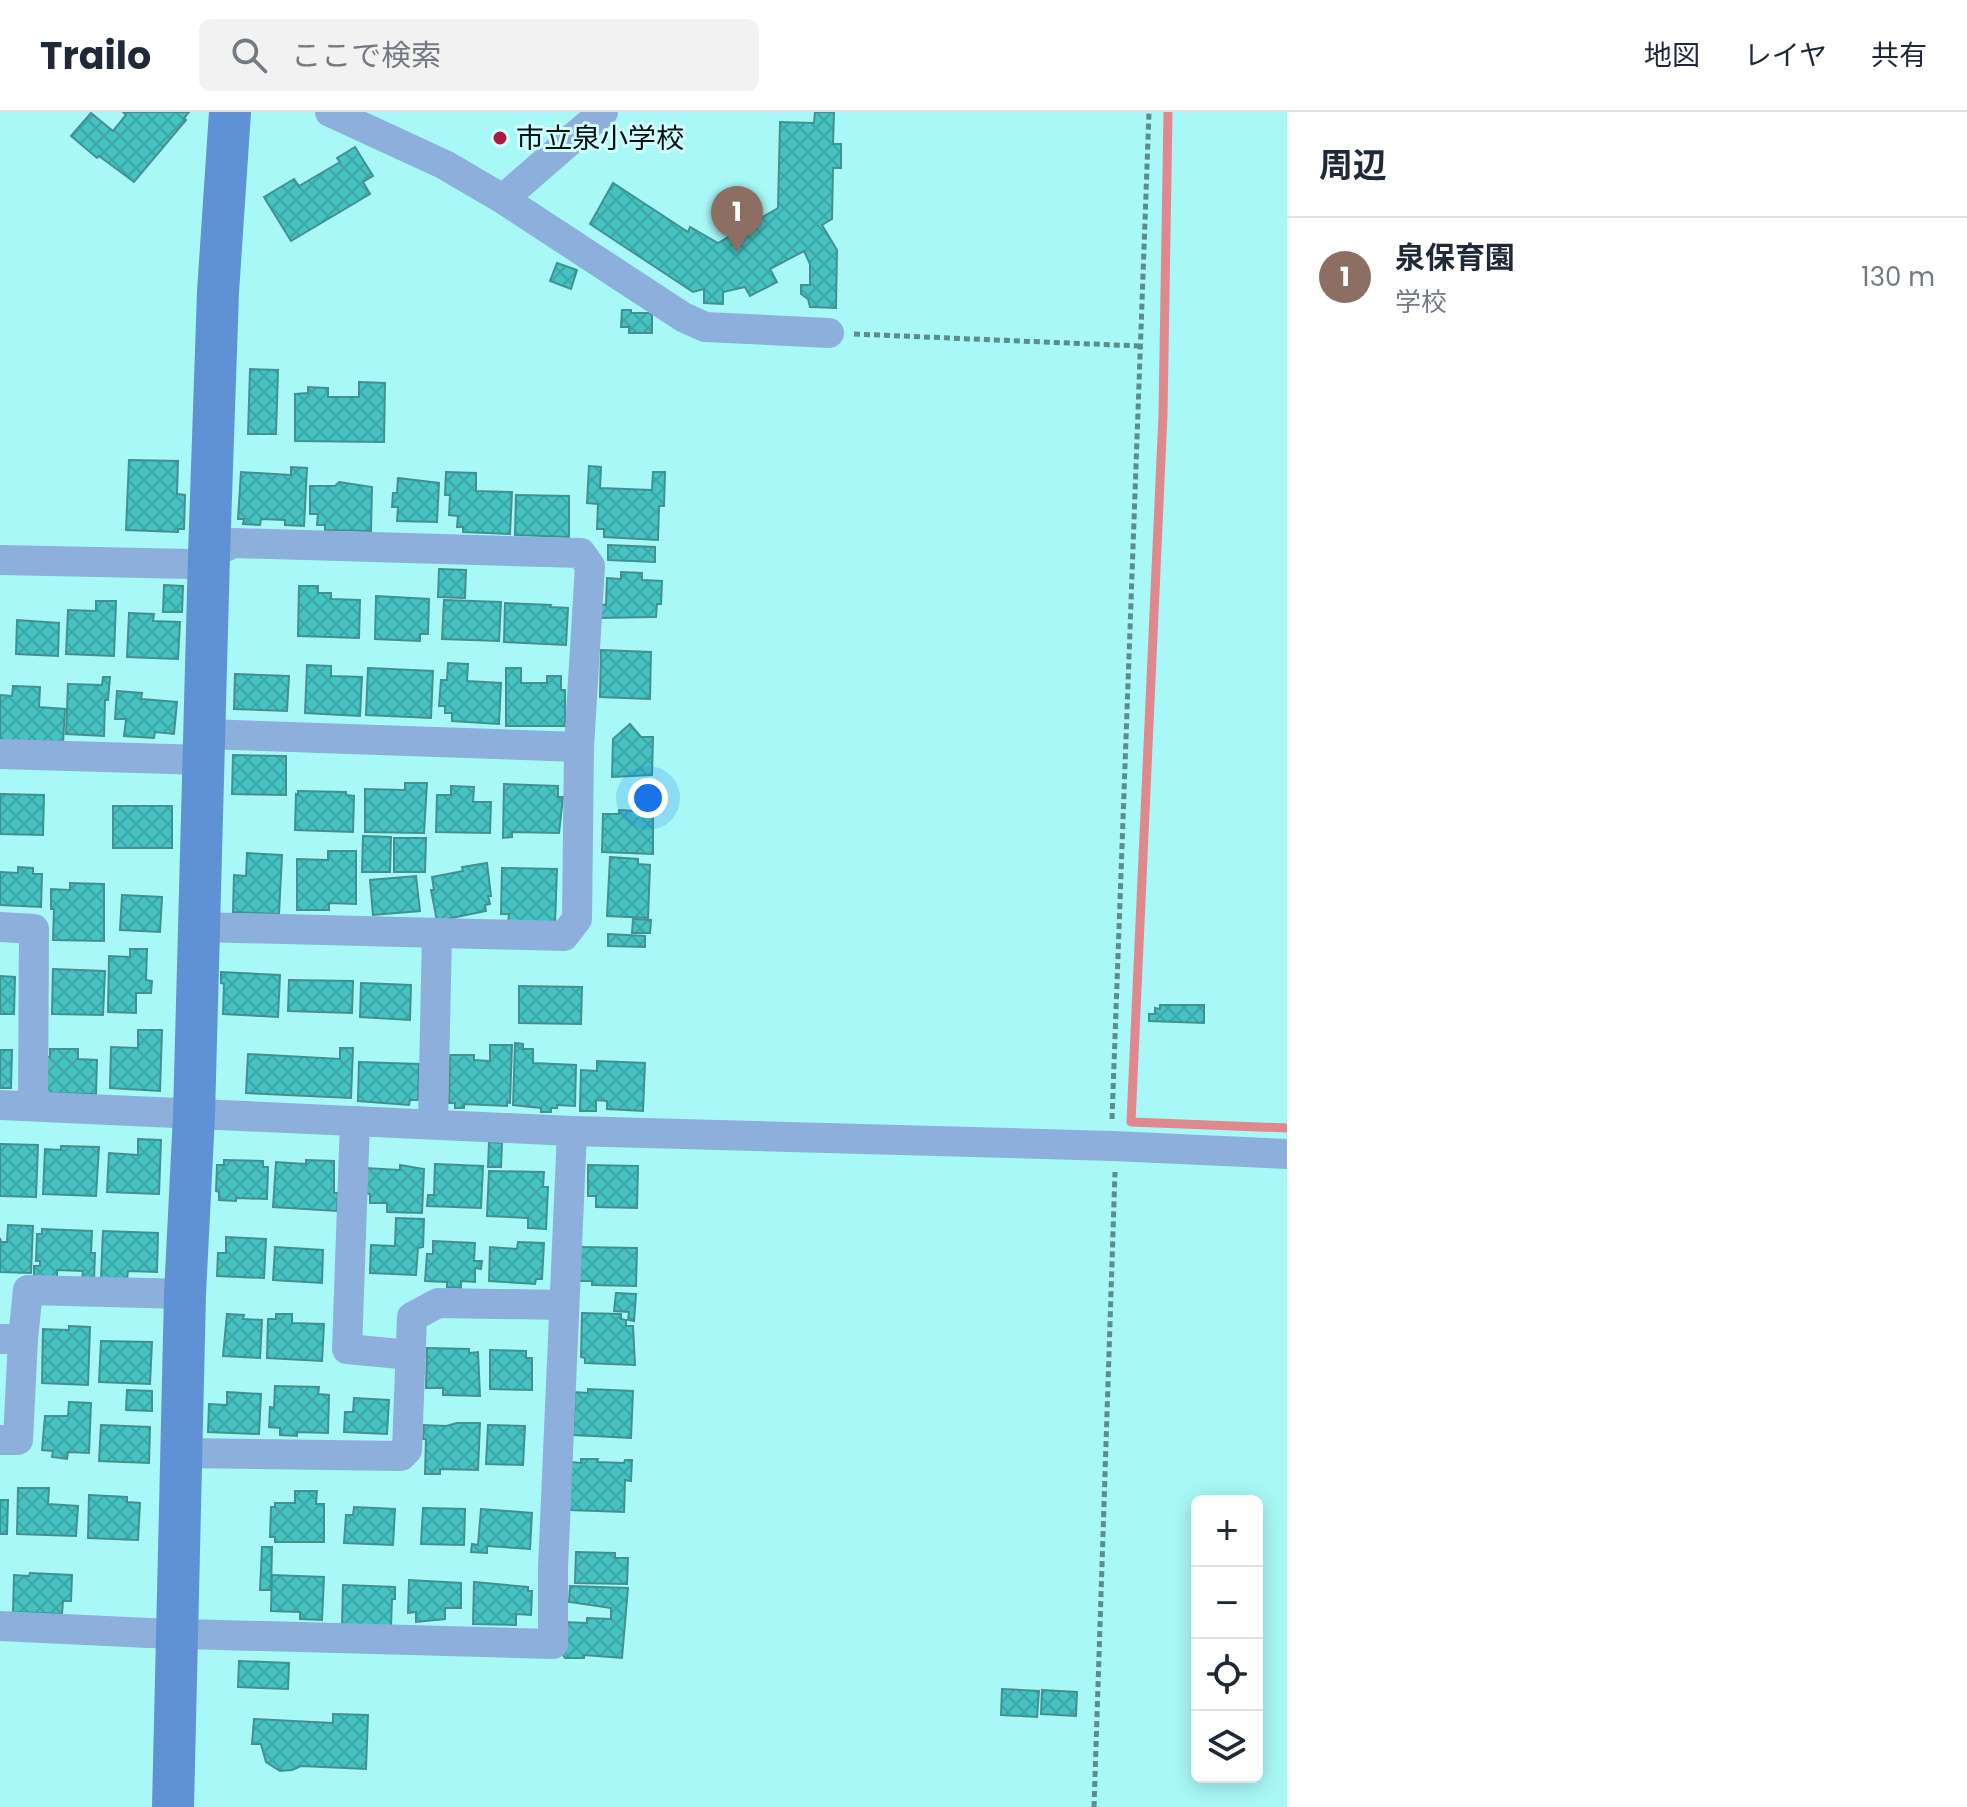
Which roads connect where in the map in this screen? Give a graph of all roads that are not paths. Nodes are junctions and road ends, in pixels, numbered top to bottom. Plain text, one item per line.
1 (230, 112) edge
2 (330, 112) edge
3 (603, 112) edge
4 (503, 199) junction
5 (829, 333) road end
6 (209, 555) junction
7 (0, 560) edge
8 (204, 747) junction
9 (579, 747) junction
10 (0, 754) edge
11 (0, 927) edge
12 (199, 927) junction
13 (437, 933) junction
14 (0, 1105) edge
15 (33, 1106) junction
16 (194, 1115) junction
17 (355, 1121) junction
18 (433, 1123) junction
19 (572, 1131) junction
20 (1287, 1154) edge
21 (185, 1294) junction
22 (564, 1305) junction
23 (12, 1339) edge
24 (411, 1355) junction
25 (0, 1440) edge
26 (181, 1453) junction
27 (0, 1626) edge
28 (177, 1633) junction
29 (173, 1807) edge

1 - 6 street
2 - 4 street
3 - 4 street
4 - 5 street
6 - 7 street
6 - 8 street
6 - 9 street
8 - 9 street
8 - 10 street
8 - 12 street
9 - 13 street
11 - 15 street
12 - 13 street
12 - 16 street
13 - 18 street
14 - 15 street
15 - 16 street
16 - 17 street
16 - 21 street
17 - 18 street
17 - 24 street
18 - 19 street
19 - 20 street
19 - 22 street
21 - 23 street
21 - 26 street
22 - 24 street
22 - 28 street
23 - 25 street
24 - 26 street
26 - 28 street
27 - 28 street
28 - 29 street

